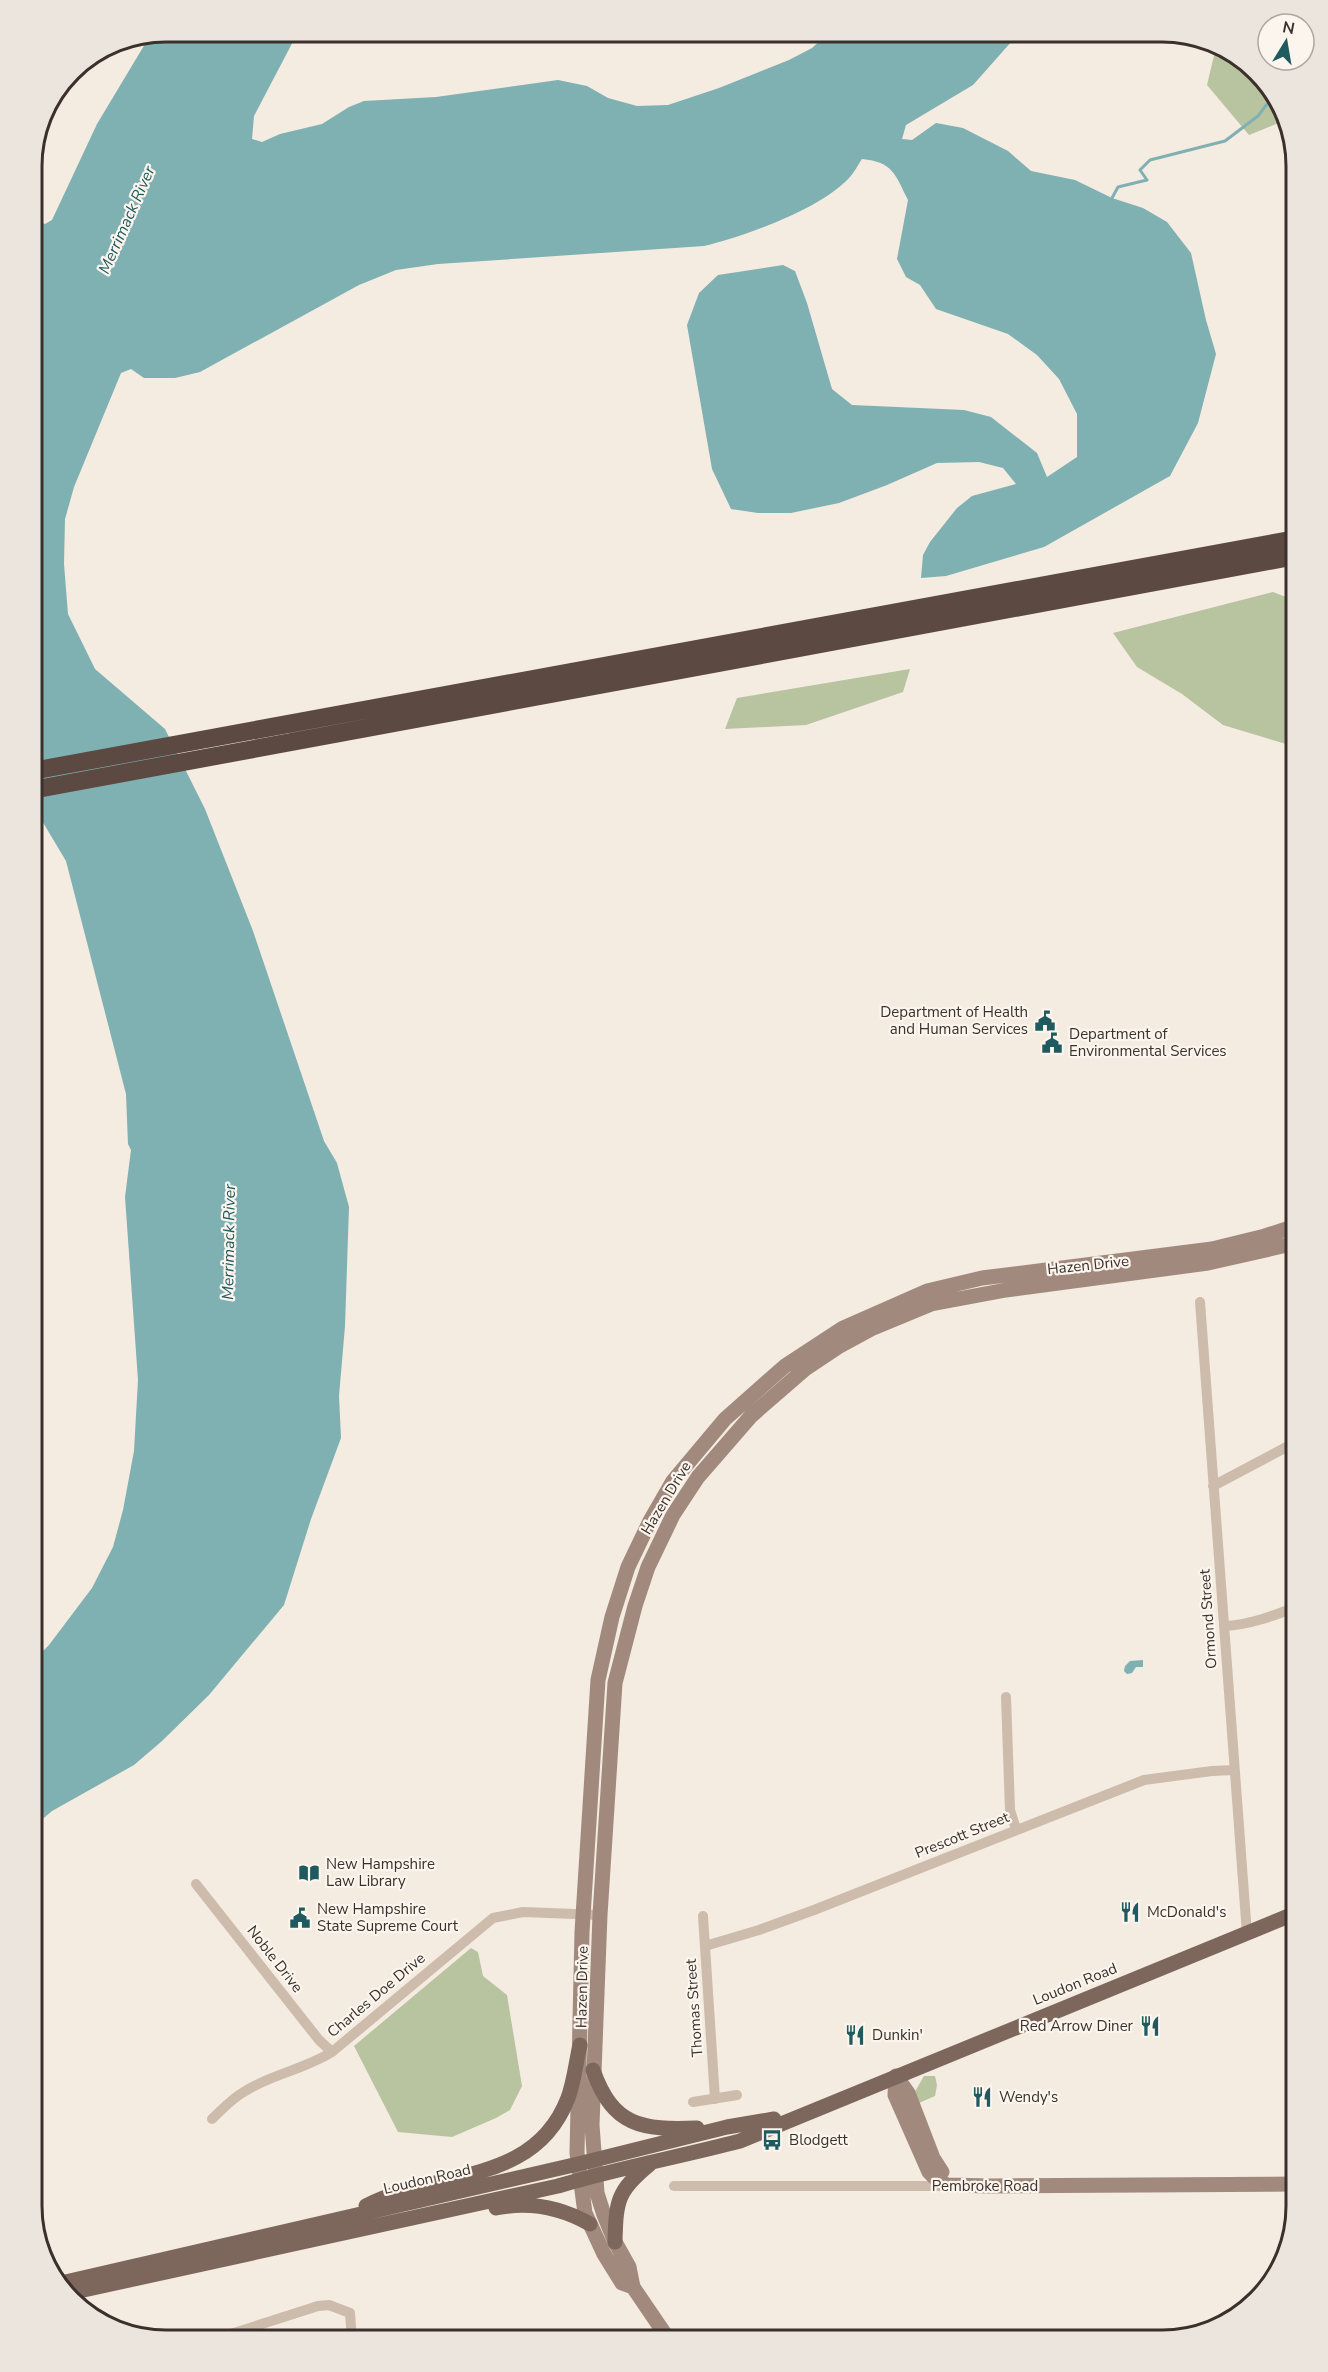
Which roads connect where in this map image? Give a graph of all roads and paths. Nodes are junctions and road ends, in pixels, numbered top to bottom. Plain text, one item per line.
1 (1286, 541) edge
2 (1286, 558) edge
3 (218, 746) junction
4 (42, 770) edge
5 (42, 788) edge
6 (1286, 1229) edge
7 (1286, 1245) edge
8 (1200, 1302) dead end
9 (1286, 1447) edge
10 (1213, 1486) junction
11 (1286, 1610) edge
12 (1224, 1626) junction
13 (1006, 1697) dead end
14 (1234, 1770) junction
15 (1016, 1829) junction
16 (196, 1884) dead end
17 (585, 1915) junction
18 (600, 1915) junction
19 (704, 1916) dead end
20 (1286, 1917) edge
21 (1247, 1934) junction
22 (705, 1946) junction
23 (580, 2045) junction
24 (332, 2052) junction
25 (593, 2070) junction
26 (896, 2076) junction
27 (737, 2094) dead end
28 (715, 2098) junction
29 (693, 2102) dead end
30 (801, 2114) junction
31 (212, 2120) dead end
32 (727, 2127) junction
33 (595, 2158) junction
34 (651, 2163) junction
35 (585, 2172) junction
36 (1286, 2184) edge
37 (674, 2186) dead end
38 (962, 2186) junction
39 (346, 2217) junction
40 (387, 2222) junction
41 (590, 2224) junction
42 (615, 2242) junction
43 (68, 2281) edge
44 (633, 2287) junction
45 (76, 2291) edge
46 (242, 2330) edge
47 (351, 2330) edge
48 (662, 2330) edge

1 - 3 highway
2 - 3 highway
3 - 4 highway
3 - 5 highway
6 - 17 street, Hazen Drive
7 - 18 street, Hazen Drive
8 - 10 street, Ormond Street
9 - 10 street
10 - 12 street, Ormond Street
11 - 12 street
12 - 14 street, Ormond Street
13 - 15 street
14 - 15 street, Prescott Street
14 - 21 street, Ormond Street
15 - 22 street, Prescott Street
16 - 24 street, Noble Drive
17 - 18 street, Charles Doe Drive
17 - 23 street, Hazen Drive
17 - 24 street, Charles Doe Drive
18 - 25 street, Hazen Drive
19 - 22 street, Thomas Street
20 - 21 main road, Loudon Road
21 - 26 main road, Loudon Road
22 - 28 street, Thomas Street
23 - 35 street, Hazen Drive
23 - 39 main road
24 - 31 street, Charles Doe Drive
25 - 32 main road
25 - 33 street, Hazen Drive
26 - 30 main road, Loudon Road
26 - 38 street
27 - 28 street
28 - 29 street
30 - 32 main road, Loudon Road
30 - 34 main road, Loudon Road
32 - 33 main road, Loudon Road
33 - 35 main road, Loudon Road
34 - 35 main road, Loudon Road
34 - 42 main road
35 - 39 main road, Loudon Road
35 - 40 main road, Loudon Road
35 - 41 street
35 - 42 street
36 - 38 street, Pembroke Road
37 - 38 street, Pembroke Road
39 - 43 main road, Loudon Road
40 - 41 main road
40 - 45 main road, Loudon Road
41 - 44 street
42 - 44 street
44 - 48 street
46 - 47 street

